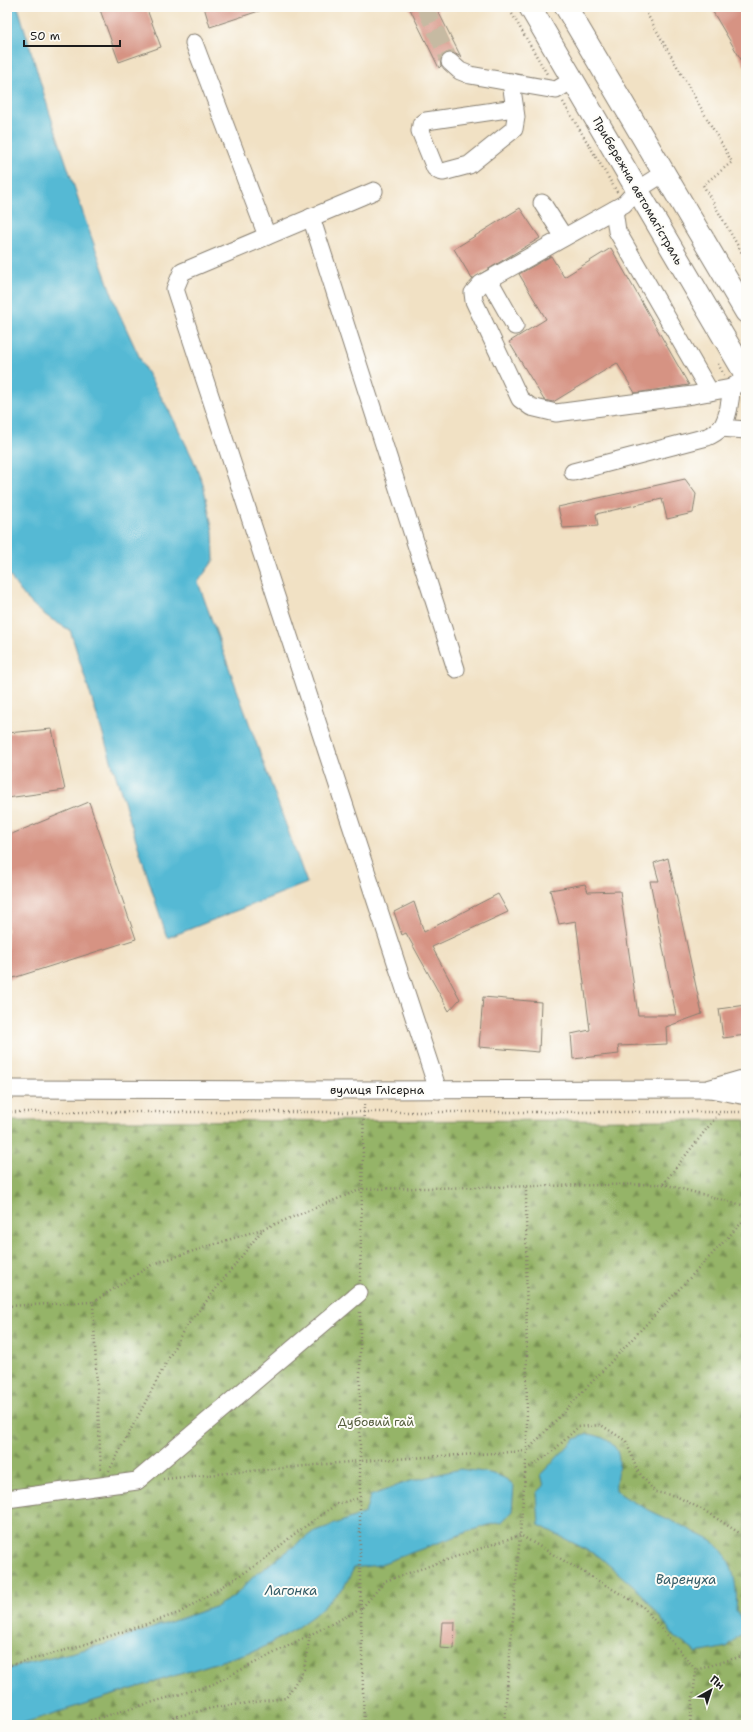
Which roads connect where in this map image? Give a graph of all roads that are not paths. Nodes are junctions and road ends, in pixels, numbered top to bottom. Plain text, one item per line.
1 (530, 7) edge
2 (566, 7) edge
3 (194, 43) dead end
4 (450, 62) tunnel mouth
5 (573, 80) junction
6 (511, 82) junction
7 (515, 108) junction
8 (664, 174) junction
9 (638, 190) junction
10 (374, 191) dead end
11 (542, 203) dead end
12 (614, 210) junction
13 (311, 217) junction
14 (267, 236) junction
15 (564, 237) junction
16 (489, 280) junction
17 (746, 312) edge
18 (515, 326) dead end
19 (746, 378) edge
20 (739, 381) edge
21 (710, 392) junction
22 (721, 428) junction
23 (746, 430) edge
24 (573, 472) dead end
25 (456, 669) dead end
26 (746, 1078) edge
27 (7, 1089) edge
28 (708, 1089) junction
29 (438, 1090) junction
30 (746, 1096) edge
31 (360, 1293) dead end
32 (7, 1499) edge

1 - 5 main road, Прибережна автомагістраль
2 - 8 main road
3 - 14 street
4 - 6 street
5 - 6 street
5 - 9 main road, Прибережна автомагістраль
6 - 7 street
7 - 7 street
8 - 9 street
8 - 17 main road
9 - 12 street
9 - 20 main road, Прибережна автомагістраль
10 - 13 street
11 - 15 street
12 - 15 street
12 - 21 street
13 - 14 street
13 - 25 street
14 - 29 street
15 - 16 street
16 - 18 street
16 - 21 street
19 - 20 street
20 - 21 street
20 - 22 street
22 - 23 street
22 - 24 street
26 - 28 street, вулиця Глісерна
27 - 29 street, вулиця Глісерна
28 - 29 street, вулиця Глісерна
28 - 30 street
31 - 32 street

